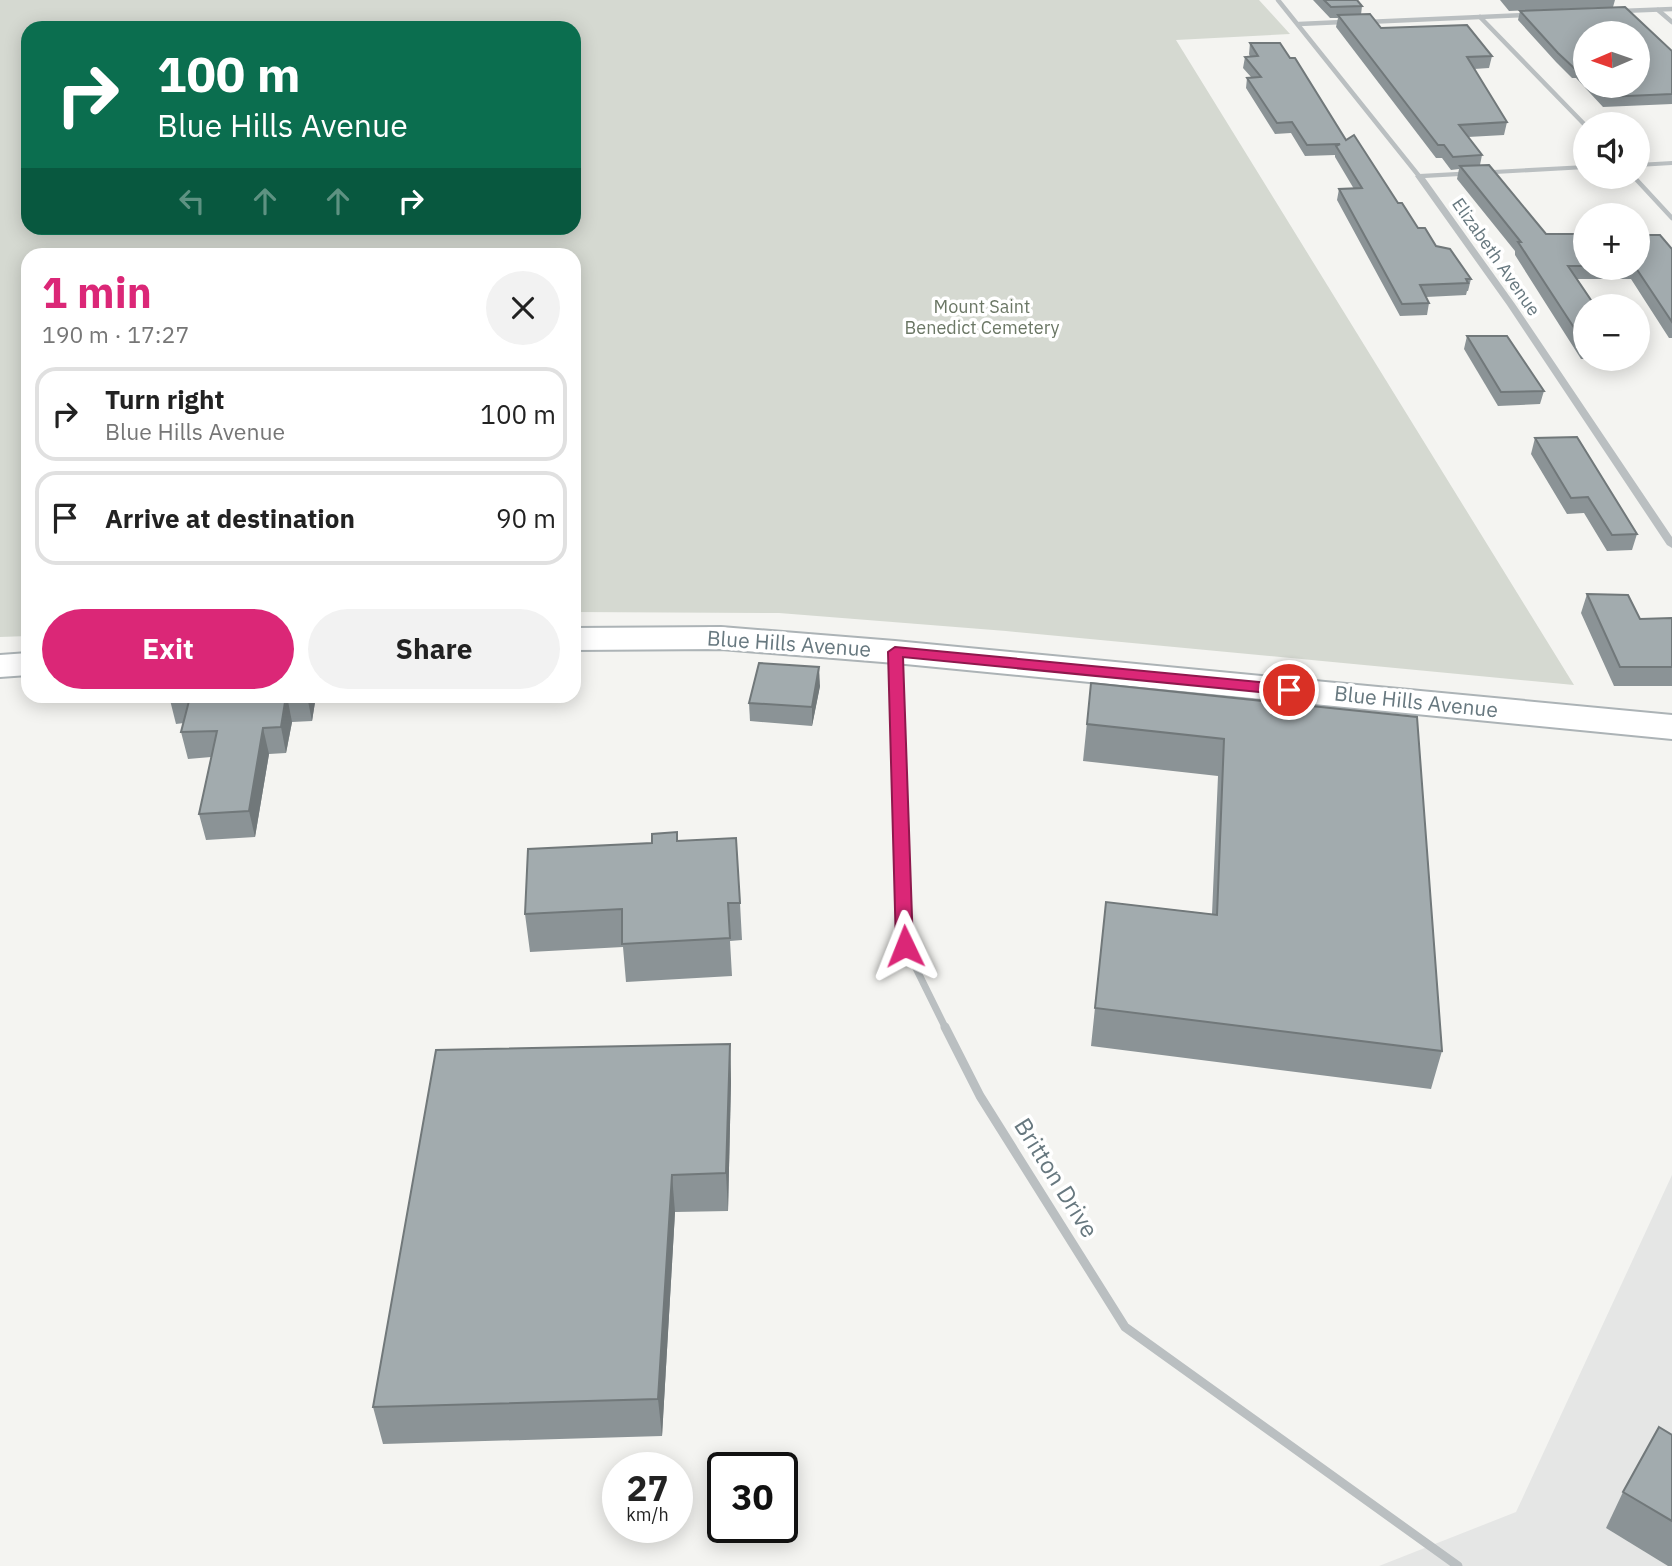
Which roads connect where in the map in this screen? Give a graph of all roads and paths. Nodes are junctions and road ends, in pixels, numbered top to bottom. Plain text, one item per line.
1 (1278, 0) edge
2 (1672, 9) edge
3 (1658, 10) junction
4 (1617, 12) edge
5 (1535, 15) edge
6 (1480, 17) junction
7 (1672, 22) edge
8 (1299, 24) junction
9 (1573, 113) edge
10 (1672, 163) edge
11 (1650, 164) edge
12 (1573, 168) edge
13 (1419, 176) junction
14 (1645, 189) edge
15 (1672, 218) edge
16 (1672, 545) edge
17 (581, 639) edge
18 (895, 652) junction
19 (21, 664) edge
20 (0, 666) edge
21 (1672, 727) edge
22 (1458, 1566) edge

1 - 8 street, Elizabeth Avenue
2 - 3 street
3 - 4 street
3 - 7 street
5 - 6 street
6 - 8 street
6 - 9 street
8 - 13 street, Elizabeth Avenue
10 - 11 street
12 - 13 street
13 - 16 street, Elizabeth Avenue
14 - 15 street
17 - 18 main road, Blue Hills Avenue
18 - 21 main road, Blue Hills Avenue
18 - 22 street, Britton Drive
19 - 20 main road

